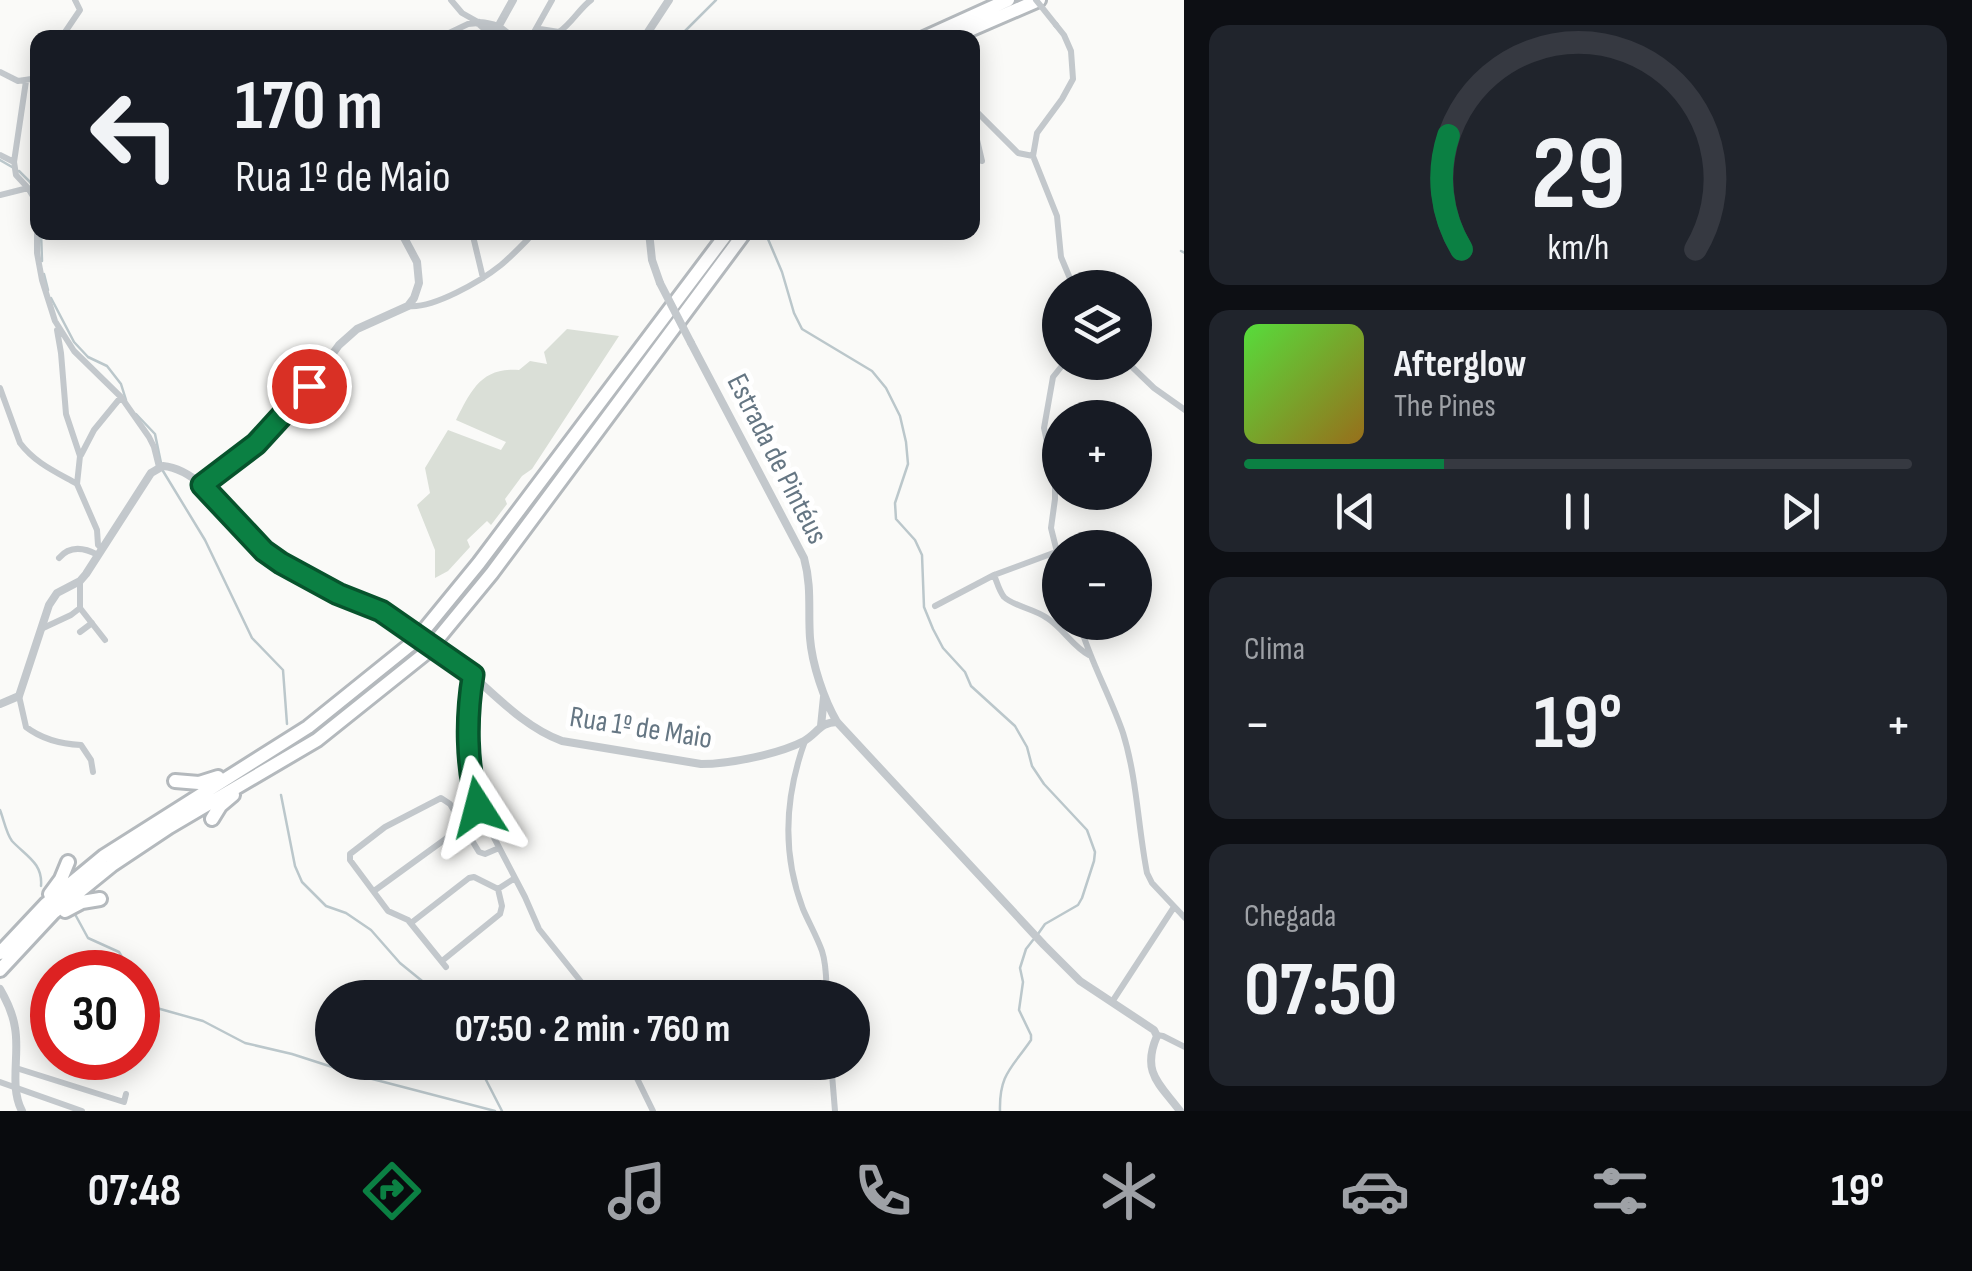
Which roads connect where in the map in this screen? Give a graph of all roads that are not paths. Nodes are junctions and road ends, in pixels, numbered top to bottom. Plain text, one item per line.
1 (75, 0) edge
2 (452, 0) edge
3 (512, 0) edge
4 (552, 0) edge
5 (591, 0) edge
6 (669, 0) edge
7 (1008, 0) edge
8 (1038, 0) edge
9 (478, 23) junction
10 (66, 30) edge
11 (455, 30) edge
12 (489, 30) edge
13 (496, 30) edge
14 (534, 30) edge
15 (560, 30) edge
16 (649, 30) edge
17 (942, 30) edge
18 (969, 30) edge
19 (1, 74) edge
20 (30, 80) edge
21 (26, 81) junction
22 (980, 115) edge
23 (980, 153) edge
24 (0, 155) edge
25 (1033, 156) junction
26 (982, 161) dead end
27 (14, 166) junction
28 (28, 188) junction
29 (30, 193) edge
30 (0, 195) edge
31 (37, 240) edge
32 (405, 240) edge
33 (474, 240) edge
34 (528, 240) edge
35 (649, 240) edge
36 (734, 240) edge
37 (1066, 270) edge
38 (482, 278) junction
39 (408, 306) junction
40 (55, 321) junction
41 (1052, 380) edge
42 (1146, 380) edge
43 (0, 388) edge
44 (121, 397) junction
45 (1184, 410) edge
46 (80, 456) junction
47 (163, 466) junction
48 (76, 484) junction
49 (202, 485) junction
50 (1051, 530) edge
51 (100, 552) junction
52 (1042, 557) edge
53 (59, 558) dead end
54 (994, 575) junction
55 (80, 582) junction
56 (934, 606) dead end
57 (80, 608) junction
58 (92, 623) junction
59 (41, 629) junction
60 (80, 632) dead end
61 (105, 640) dead end
62 (1085, 640) edge
63 (1090, 656) junction
64 (473, 675) junction
65 (824, 693) junction
66 (19, 696) junction
67 (1, 704) edge
68 (838, 722) junction
69 (821, 726) junction
70 (806, 740) junction
71 (266, 761) junction
72 (93, 772) dead end
73 (175, 781) dead end
74 (212, 820) dead end
75 (462, 828) junction
76 (499, 848) junction
77 (68, 862) dead end
78 (515, 878) junction
79 (498, 889) junction
80 (374, 891) junction
81 (100, 899) dead end
82 (1174, 907) junction
83 (1184, 918) edge
84 (411, 923) junction
85 (28, 930) junction
86 (0, 953) edge
87 (0, 970) edge
88 (580, 980) edge
89 (826, 980) edge
90 (0, 989) edge
91 (1112, 1004) junction
92 (1156, 1035) junction
93 (1184, 1046) edge
94 (16, 1068) junction
95 (638, 1080) edge
96 (832, 1080) edge
97 (0, 1082) edge
98 (17, 1086) junction
99 (126, 1094) dead end
100 (1181, 1110) edge
101 (22, 1111) edge
102 (82, 1111) edge
103 (653, 1111) edge
104 (835, 1111) edge

1 - 10 street
2 - 9 street
3 - 13 street
4 - 14 street
5 - 15 street
6 - 16 street
7 - 17 highway
8 - 18 highway
8 - 25 street, bridge
9 - 11 street
9 - 12 street
19 - 21 street
20 - 21 street
21 - 27 street
22 - 25 street
23 - 26 street
24 - 27 street
25 - 37 street
27 - 28 street
28 - 29 street
28 - 30 street
31 - 40 street
32 - 39 street
33 - 38 street
34 - 38 street
35 - 65 street, Estrada de Pintéus, bridge
36 - 71 highway
38 - 39 street
39 - 49 street
40 - 44 street
40 - 46 street
41 - 50 street
42 - 45 street
43 - 48 street
44 - 46 street
44 - 47 street
46 - 48 street
47 - 49 street, Rua 1º de Maio
47 - 51 street
48 - 51 street
49 - 64 street, Rua 1º de Maio, bridge
51 - 53 street
51 - 55 street
52 - 54 street
54 - 56 street
54 - 63 street
55 - 57 street
55 - 59 street
57 - 58 street
57 - 59 street
58 - 60 street
58 - 61 street
59 - 66 street
62 - 63 street
63 - 82 street
64 - 70 street, Rua 1º de Maio
64 - 76 street
65 - 68 street, Estrada de Pintéus
65 - 69 street
66 - 67 street
66 - 72 street
68 - 69 street, Rua 1º de Maio
68 - 91 street, Estrada de Pintéus
69 - 70 street, Rua 1º de Maio
70 - 89 street
71 - 73 highway
71 - 74 highway
71 - 85 highway
75 - 76 street
75 - 80 street
75 - 80 street
76 - 78 street
77 - 85 highway
78 - 79 street
78 - 88 street
79 - 84 street
79 - 84 street
80 - 84 street
81 - 85 highway
82 - 83 street
82 - 91 street
85 - 86 highway
85 - 87 highway
90 - 94 street
91 - 92 street, Estrada de Pintéus
92 - 93 street
92 - 100 street
94 - 98 street
94 - 99 street
95 - 103 street
96 - 104 street
97 - 98 street
98 - 101 street
98 - 102 street

